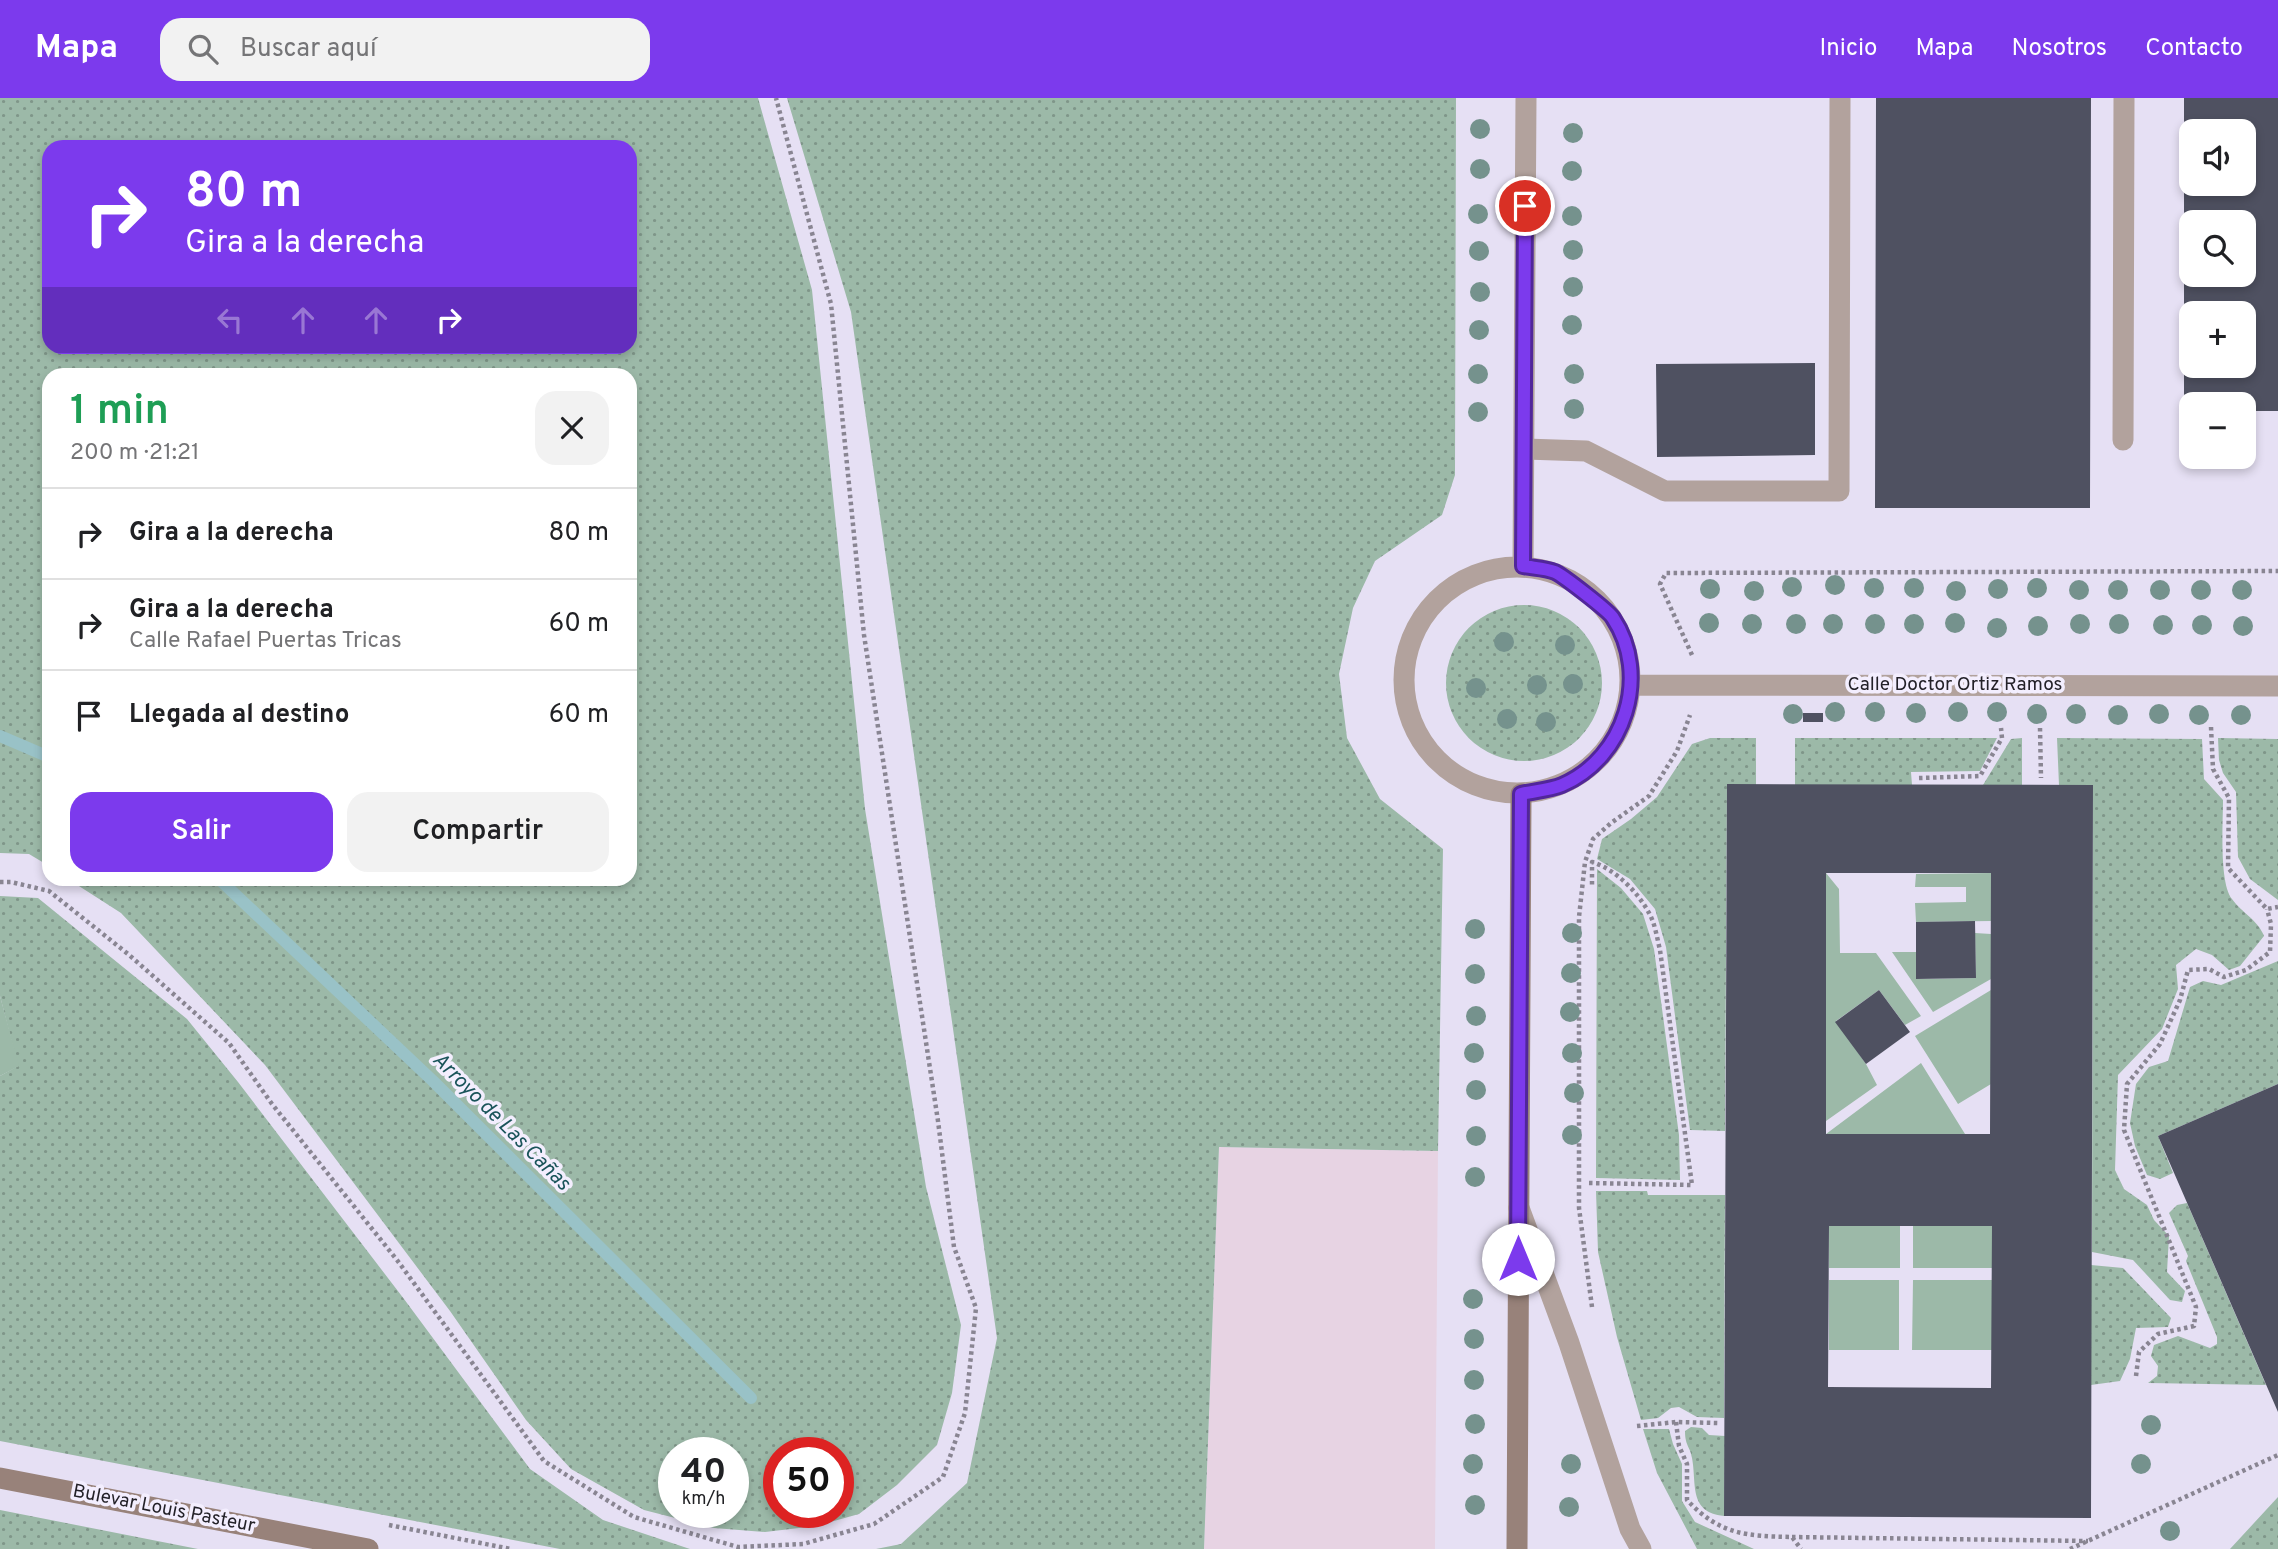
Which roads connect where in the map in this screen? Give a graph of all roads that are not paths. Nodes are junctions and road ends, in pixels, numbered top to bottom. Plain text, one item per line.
1 (1526, 98) edge
2 (1840, 98) edge
3 (2124, 98) edge
4 (2123, 440) dead end
5 (1525, 449) junction
6 (1523, 566) junction
7 (1632, 685) junction
8 (2278, 686) edge
9 (1521, 794) junction
10 (1519, 1207) junction
11 (0, 1478) edge
12 (368, 1549) edge
13 (1517, 1549) edge
14 (1641, 1549) edge

1 - 5 street
2 - 5 street
3 - 4 street
5 - 6 street
6 - 7 street
6 - 9 street
7 - 8 street, Calle Doctor Ortiz Ramos
7 - 9 street
9 - 10 main road
10 - 13 main road
10 - 14 street
11 - 12 main road, Bulevar Louis Pasteur

